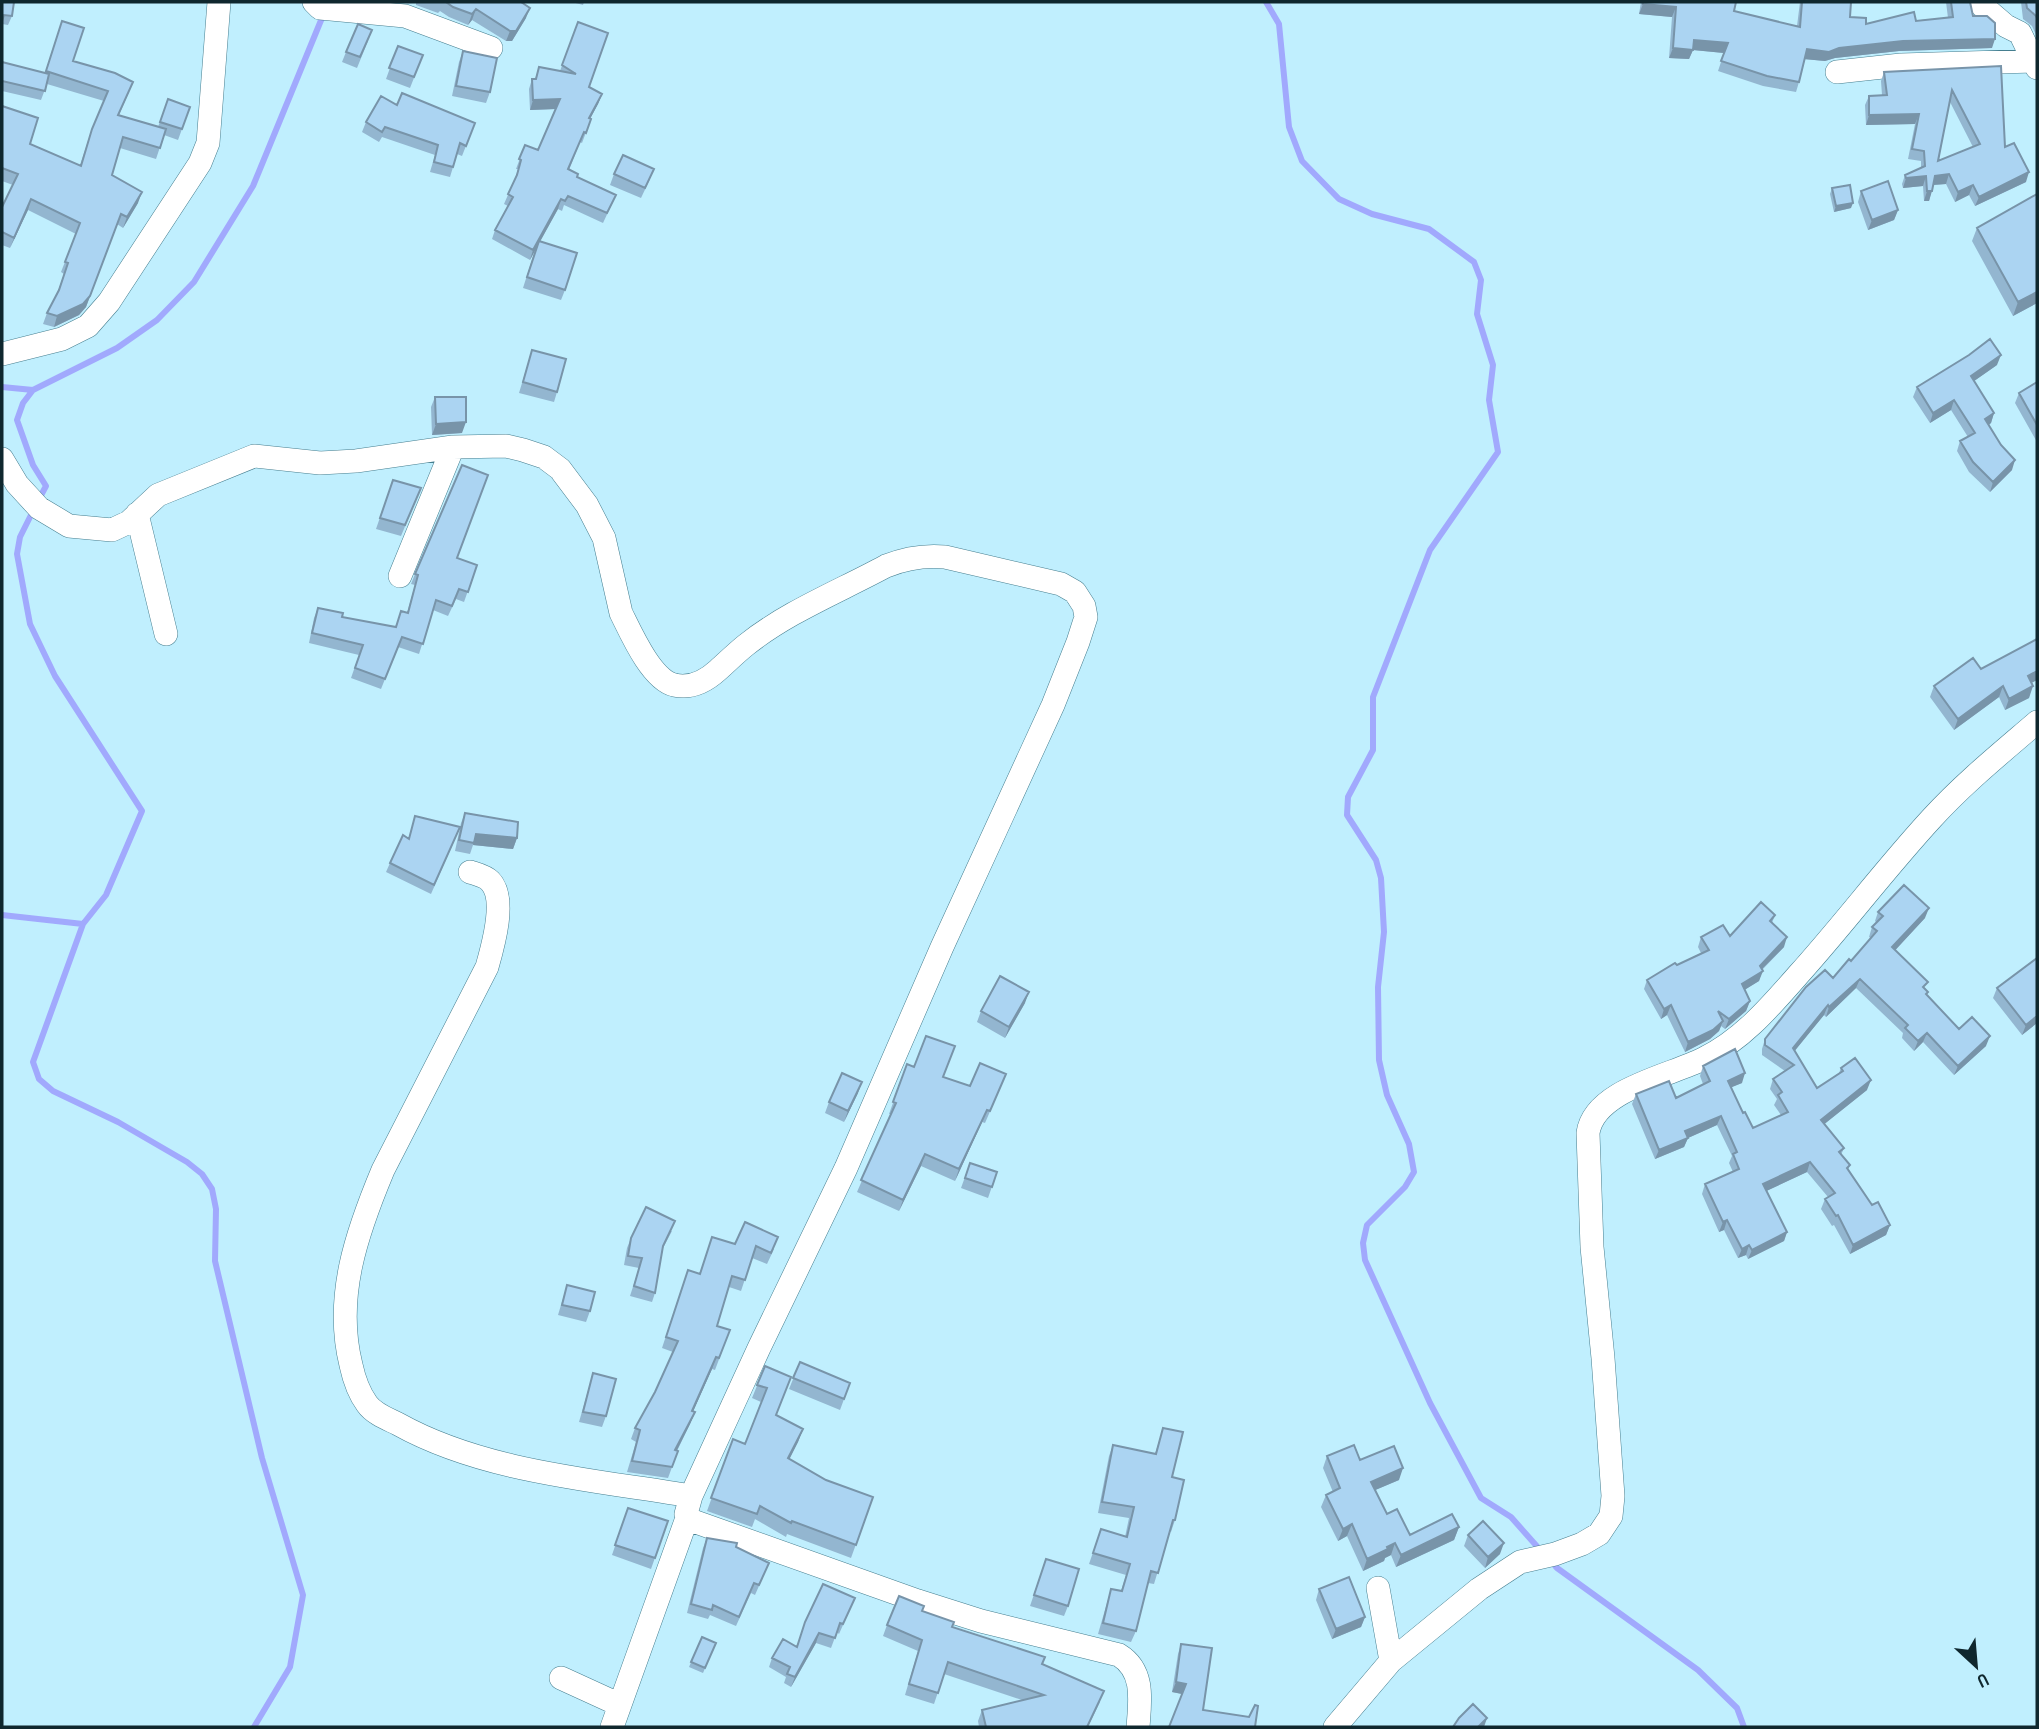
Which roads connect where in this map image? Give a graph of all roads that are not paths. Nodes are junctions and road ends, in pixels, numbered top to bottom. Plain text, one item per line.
1 (219, 2) edge
2 (314, 2) edge
3 (1978, 2) edge
4 (491, 48) dead end
5 (2035, 64) edge
6 (1837, 72) dead end
7 (2, 354) edge
8 (453, 447) junction
9 (2, 459) edge
10 (137, 514) junction
11 (400, 576) dead end
12 (166, 634) dead end
13 (2037, 722) edge
14 (470, 872) dead end
15 (689, 1507) junction
16 (1378, 1588) dead end
17 (1391, 1661) junction
18 (561, 1678) dead end
19 (620, 1705) junction
20 (612, 1727) edge
21 (1138, 1727) edge
22 (1335, 1727) edge

1 - 7 street
2 - 4 street
3 - 5 street
5 - 6 street
8 - 10 street
8 - 11 street
8 - 15 street
9 - 10 street
10 - 12 street
13 - 17 street
14 - 15 street
15 - 19 street
15 - 21 street
16 - 17 street
17 - 22 street
18 - 19 street
19 - 20 street

